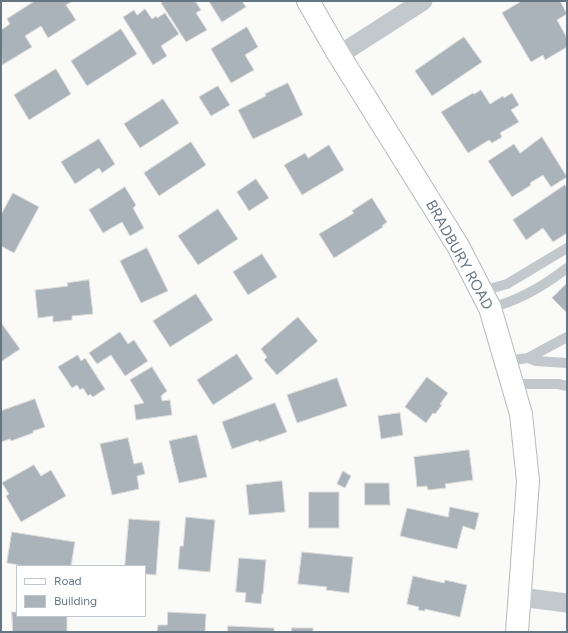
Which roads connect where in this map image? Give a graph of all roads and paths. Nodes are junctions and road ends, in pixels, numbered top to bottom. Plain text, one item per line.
1 (308, 1) edge
2 (423, 1) edge
3 (339, 55) junction
4 (567, 248) edge
5 (567, 268) edge
6 (486, 300) junction
7 (567, 337) edge
8 (528, 358) junction
9 (506, 361) junction
10 (567, 363) edge
11 (512, 384) junction
12 (567, 386) edge
13 (520, 597) junction
14 (567, 603) edge
15 (517, 632) edge

1 - 3 street, BRADBURY ROAD
2 - 3 street
3 - 6 street, BRADBURY ROAD
4 - 6 lane
5 - 6 lane
6 - 9 street, BRADBURY ROAD
7 - 8 lane
8 - 9 lane
8 - 10 lane
9 - 11 street, BRADBURY ROAD
11 - 12 lane
11 - 13 street, BRADBURY ROAD
13 - 14 street
13 - 15 street, BRADBURY ROAD

